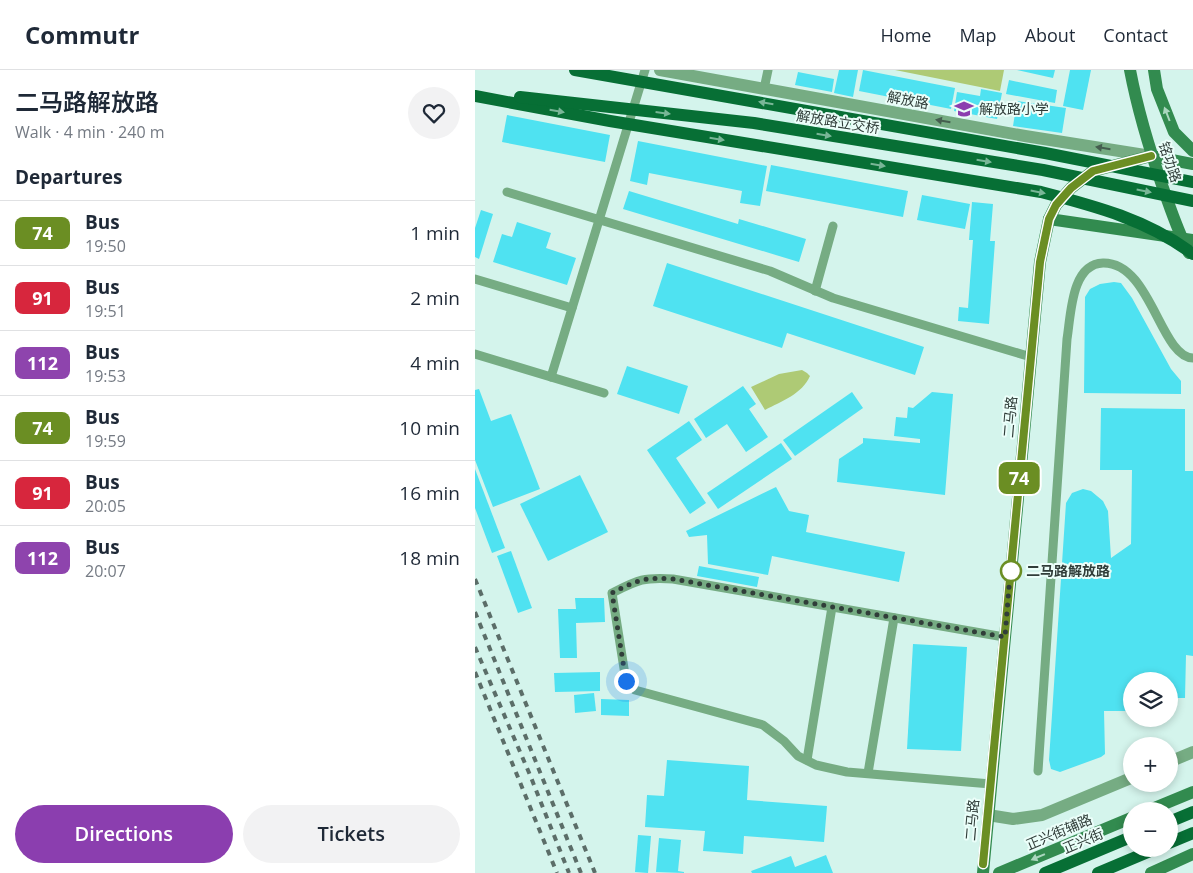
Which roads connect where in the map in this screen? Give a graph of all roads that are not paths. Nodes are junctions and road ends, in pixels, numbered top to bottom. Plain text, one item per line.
1 (575, 70) edge
2 (645, 70) edge
3 (661, 70) edge
4 (768, 70) edge
5 (1130, 70) edge
6 (1154, 70) edge
7 (764, 89) junction
8 (475, 92) edge
9 (475, 96) edge
10 (1193, 151) edge
11 (1151, 156) junction
12 (1193, 164) edge
13 (1193, 182) edge
14 (507, 192) dead end
15 (1193, 200) edge
16 (1049, 219) junction
17 (599, 220) junction
18 (833, 226) dead end
19 (1187, 240) edge
20 (1193, 254) edge
21 (1193, 260) edge
22 (475, 279) edge
23 (815, 291) junction
24 (572, 308) junction
25 (475, 354) edge
26 (1031, 357) junction
27 (1193, 358) edge
28 (551, 377) junction
29 (604, 393) dead end
30 (832, 607) junction
31 (894, 618) junction
32 (1005, 637) junction
33 (1193, 752) edge
34 (1178, 758) edge
35 (807, 760) junction
36 (1038, 771) dead end
37 (868, 773) junction
38 (1123, 781) edge
39 (991, 784) junction
40 (1193, 792) edge
41 (1169, 802) edge
42 (1193, 812) edge
43 (988, 816) junction
44 (1178, 818) edge
45 (1123, 821) edge
46 (1193, 833) edge
47 (1178, 839) edge
48 (1123, 840) edge
49 (1193, 854) edge
50 (1136, 857) edge
51 (983, 869) edge
52 (999, 873) edge
53 (1045, 873) edge
54 (1097, 873) edge
55 (1151, 873) edge

13 -> 1 main road, 解放路立交桥, bridge
2 - 17 lane
3 - 7 street, 解放路
4 - 7 lane
5 - 11 street, 铭功路
10 -> 6 street, 铭功路
11 -> 7 street, 解放路
8 -> 15 main road, 解放路立交桥, bridge
9 -> 20 main road, bridge
11 - 12 street
11 - 16 street, 二马路
11 - 19 street, 铭功路
14 - 17 lane
16 - 19 street
16 - 26 street, 二马路
17 - 23 lane
17 - 24 lane
18 - 23 lane
19 - 21 street, 铭功路
22 - 24 lane
23 - 26 lane
24 - 28 lane
25 - 28 lane
26 - 32 street, 二马路
27 - 36 lane
28 - 29 lane
30 - 31 lane
30 - 35 lane
30 - 35 lane
31 - 32 lane
31 - 37 lane
32 - 39 street, 二马路
33 - 34 street
35 - 37 lane
37 - 39 lane
38 - 43 street
39 - 43 street, 二马路
40 - 41 street
42 - 44 main road
43 - 51 street, 二马路
45 -> 52 street, 正兴街辅路
46 - 47 main road
48 - 53 main road, 正兴街
49 - 55 street
50 - 54 main road

